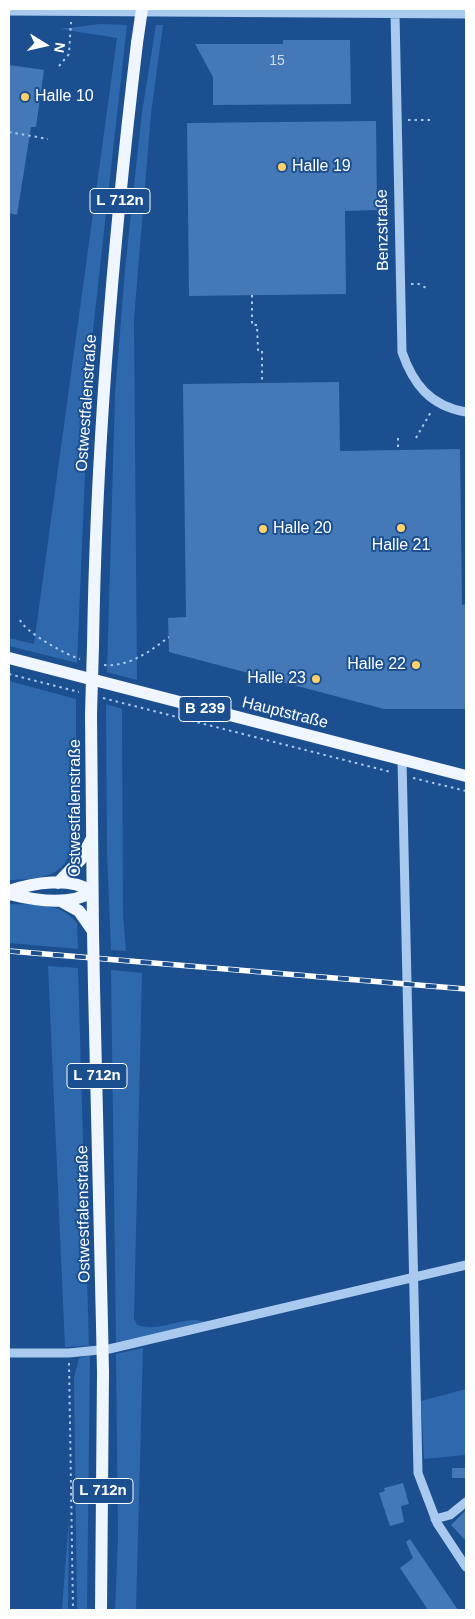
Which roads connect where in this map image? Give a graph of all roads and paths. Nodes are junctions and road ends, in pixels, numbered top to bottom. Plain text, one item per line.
1 (142, 9) edge
2 (9, 11) edge
3 (395, 13) junction
4 (466, 14) edge
5 (72, 28) dead end
6 (59, 66) dead end
7 (396, 120) junction
8 (430, 120) dead end
9 (9, 132) edge
10 (48, 139) dead end
11 (398, 284) junction
12 (428, 289) dead end
13 (252, 295) dead end
14 (262, 383) dead end
15 (436, 401) junction
16 (466, 412) edge
17 (398, 438) dead end
18 (416, 438) dead end
19 (398, 449) dead end
20 (9, 658) edge
21 (9, 674) edge
22 (86, 694) dead end
23 (95, 696) dead end
24 (402, 760) junction
25 (403, 775) junction
26 (466, 776) edge
27 (466, 791) edge
28 (92, 839) junction
29 (58, 883) junction
30 (9, 892) edge
31 (92, 892) junction
32 (59, 900) junction
33 (93, 932) junction
34 (466, 1265) edge
35 (416, 1278) junction
36 (9, 1353) edge
37 (69, 1353) junction
38 (466, 1502) edge
39 (434, 1516) junction
40 (466, 1567) edge
41 (73, 1610) edge
42 (101, 1610) edge

1 - 28 main road, Ostwestfalenstraße / L 712n, bridge
2 - 3 street
3 - 4 street
3 - 7 street, Benzstraße
5 - 6 path
7 - 8 path
7 - 11 street, Benzstraße
9 - 10 path
11 - 12 path
11 - 15 street, Benzstraße
13 - 14 path
15 - 16 street, Benzstraße
15 - 18 path
17 - 19 path
20 - 24 main road, Hauptstraße / B 239
21 - 22 path
23 - 25 path
24 - 25 street
24 - 26 main road, Hauptstraße / B 239
25 - 27 path
25 - 35 street
28 - 29 main road
28 - 31 main road, Ostwestfalenstraße / L 712n
29 - 30 main road
29 - 31 main road
30 - 32 main road
31 - 32 main road
31 - 33 main road, Ostwestfalenstraße / L 712n
32 - 33 main road
33 - 42 main road, Ostwestfalenstraße / L 712n, bridge
34 - 35 street
35 - 37 street
35 - 39 street
36 - 37 street
37 - 41 path
38 - 39 street
39 - 40 street

